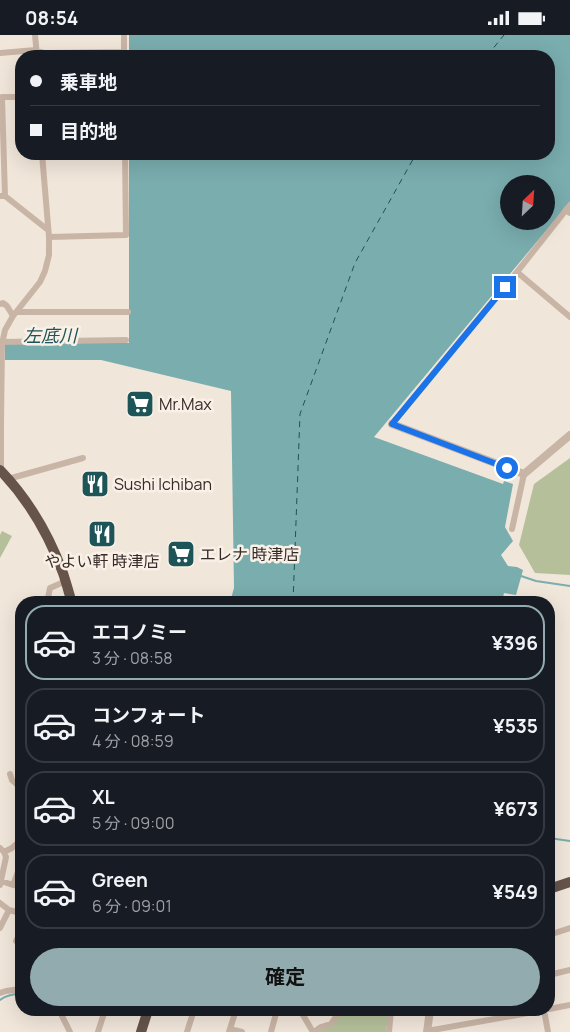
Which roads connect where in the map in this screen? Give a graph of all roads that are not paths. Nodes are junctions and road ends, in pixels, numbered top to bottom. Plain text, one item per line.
1 (35, 35) edge
2 (124, 35) edge
3 (37, 50) edge
4 (124, 50) edge
5 (0, 53) edge
6 (15, 53) edge
7 (15, 97) edge
8 (43, 160) edge
9 (125, 160) edge
10 (2, 196) edge
11 (569, 209) edge
12 (49, 233) junction
13 (518, 272) junction
14 (0, 304) edge
15 (128, 311) dead end
16 (15, 314) junction
17 (570, 317) edge
18 (126, 340) dead end
19 (2, 343) edge
20 (0, 423) edge
21 (392, 424) joint
22 (570, 435) edge
23 (83, 459) dead end
24 (3, 473) edge
25 (524, 474) junction
26 (512, 529) dead end
27 (66, 581) junction
28 (49, 596) edge
29 (70, 596) edge
30 (10, 774) dead end
31 (15, 782) edge
32 (15, 845) edge
33 (2, 850) edge
34 (15, 880) edge
35 (570, 882) edge
36 (1, 883) edge
37 (13, 885) joint
38 (555, 887) edge
39 (0, 903) edge
40 (9, 910) junction
41 (15, 912) edge
42 (0, 928) edge
43 (570, 929) edge
44 (555, 933) edge
45 (570, 970) edge
46 (555, 974) edge
47 (15, 990) edge
48 (0, 993) edge
49 (570, 1005) edge
50 (555, 1008) edge
51 (62, 1016) edge
52 (103, 1016) edge
53 (146, 1016) edge
54 (192, 1016) edge
55 (234, 1016) edge
56 (275, 1016) edge
57 (304, 1016) edge
58 (337, 1016) edge
59 (390, 1016) edge
60 (429, 1016) edge
61 (513, 1016) edge
62 (546, 1016) edge
63 (230, 1030) edge
64 (70, 1032) edge
65 (98, 1032) edge
66 (141, 1032) edge
67 (187, 1032) edge
68 (242, 1032) edge
69 (271, 1032) edge
70 (313, 1032) edge
71 (389, 1032) edge
72 (427, 1032) edge
73 (548, 1032) edge

1 - 3 street
2 - 4 street
5 - 6 street
7 - 10 street
8 - 12 street
9 - 12 street
10 - 12 street
11 - 13 street
12 - 16 street
13 - 17 street
13 - 21 street
14 - 16 street
15 - 16 street
16 - 19 street
18 - 19 street
19 - 20 street
20 - 24 street
21 - 25 street
22 - 25 street
23 - 24 street
24 - 27 highway
25 - 26 street
27 - 28 street
27 - 29 highway
30 - 31 street
32 - 33 street
33 - 36 street
34 - 37 street
35 - 38 highway
36 - 37 street
39 - 40 street
40 - 41 street
40 - 42 street
43 - 44 street
45 - 46 street
47 - 48 street
49 - 50 street
51 - 64 street
52 - 65 street
53 - 66 highway
54 - 67 street
55 - 63 street
56 - 69 street
57 - 70 street
58 - 70 street
59 - 71 street
60 - 72 street
61 - 72 street
62 - 73 street
63 - 68 street

